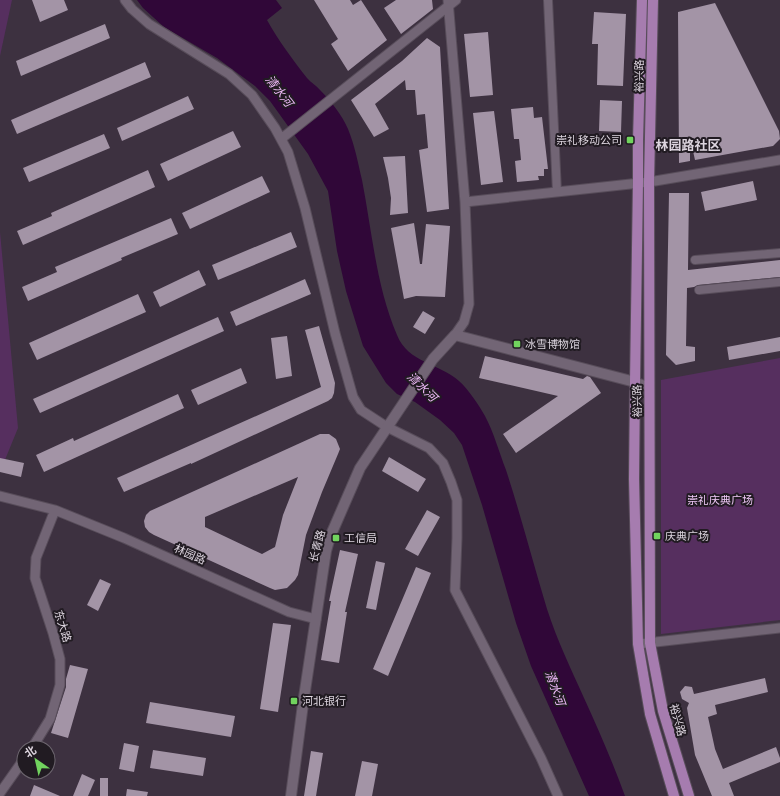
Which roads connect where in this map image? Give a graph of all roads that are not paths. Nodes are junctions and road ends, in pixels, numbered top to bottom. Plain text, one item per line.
1 (125, 0) edge
2 (548, 0) edge
3 (643, 0) edge
4 (653, 0) edge
5 (659, 0) edge
6 (451, 2) edge
7 (281, 139) junction
8 (780, 160) edge
9 (644, 182) junction
10 (557, 192) junction
11 (465, 202) junction
12 (780, 253) edge
13 (695, 260) dead end
14 (780, 282) edge
15 (699, 290) dead end
16 (455, 335) junction
17 (635, 382) junction
18 (649, 388) junction
19 (387, 427) junction
20 (0, 496) edge
21 (55, 510) junction
22 (316, 619) junction
23 (780, 628) edge
24 (650, 643) junction
25 (638, 644) junction
26 (37, 740) edge
27 (16, 770) edge
28 (0, 793) edge
29 (291, 796) edge
30 (558, 796) edge
31 (674, 796) edge
32 (689, 796) edge

1 - 7 street
2 - 10 street
3 - 4 street
3 - 9 main road, 裕兴路
4 - 5 street
4 - 9 main road, 裕兴路
6 - 7 street
6 - 11 street
7 - 19 street
8 - 9 street
9 - 10 street
9 - 17 main road, 裕兴路
9 - 18 main road, 裕兴路
10 - 11 street
11 - 16 street
12 - 13 street
14 - 15 street
16 - 17 main road
16 - 19 main road, 长青路
17 - 18 street
17 - 25 main road, 裕兴路
18 - 24 main road, 裕兴路
19 - 22 main road, 长青路
19 - 30 street
20 - 21 street, 林园路
21 - 22 street, 林园路
21 - 26 street, 东大路
22 - 29 main road, 长青路
23 - 24 street
24 - 25 street
24 - 32 main road, 裕兴路
25 - 31 main road, 裕兴路
27 - 28 street

